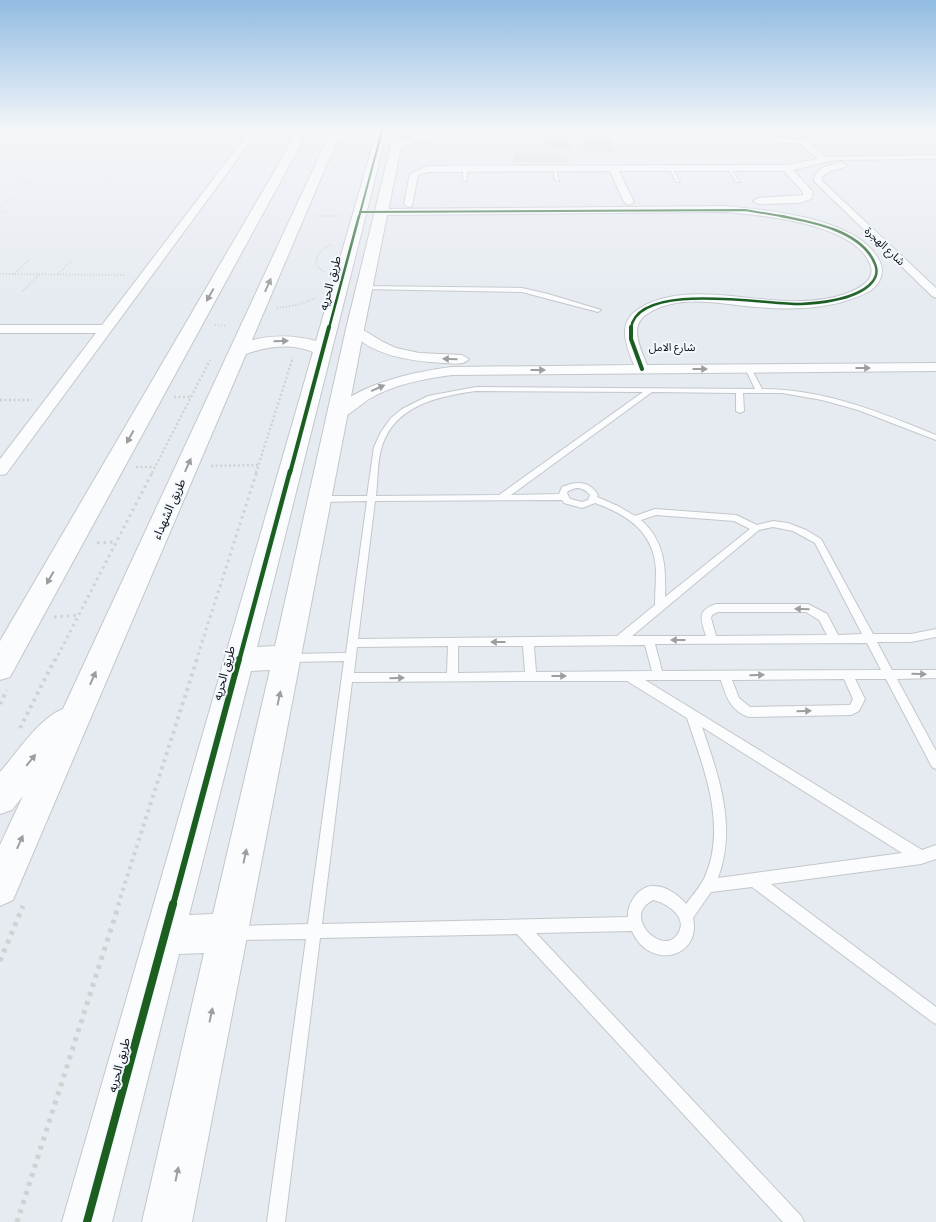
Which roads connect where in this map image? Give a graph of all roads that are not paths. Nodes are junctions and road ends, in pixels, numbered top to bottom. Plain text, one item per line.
1 (212, 188) edge
2 (271, 188) edge
3 (311, 188) edge
4 (380, 188) edge
5 (398, 188) edge
6 (622, 188) edge
7 (804, 188) edge
8 (824, 188) edge
9 (629, 202) junction
10 (375, 209) junction
11 (350, 277) junction
12 (936, 294) edge
13 (598, 310) dead end
14 (252, 321) junction
15 (322, 326) junction
16 (0, 329) edge
17 (106, 329) junction
18 (239, 350) junction
19 (936, 356) edge
20 (429, 358) junction
21 (640, 363) junction
22 (936, 367) edge
23 (748, 368) junction
24 (430, 373) junction
25 (651, 390) junction
26 (740, 391) junction
27 (760, 391) junction
28 (740, 411) dead end
29 (338, 415) junction
30 (936, 438) edge
31 (0, 470) edge
32 (564, 497) junction
33 (371, 498) junction
34 (502, 498) junction
35 (281, 499) junction
36 (320, 499) junction
37 (594, 499) junction
38 (635, 519) junction
39 (756, 528) junction
40 (660, 605) junction
41 (936, 633) edge
42 (834, 639) junction
43 (870, 639) junction
44 (649, 640) junction
45 (712, 640) junction
46 (528, 641) junction
47 (619, 641) junction
48 (453, 642) junction
49 (352, 643) junction
50 (350, 657) junction
51 (287, 658) junction
52 (238, 659) junction
53 (0, 668) edge
54 (888, 673) junction
55 (847, 674) junction
56 (936, 674) edge
57 (658, 675) junction
58 (725, 675) junction
59 (532, 676) junction
60 (629, 676) junction
61 (452, 677) junction
62 (348, 678) junction
63 (77, 714) junction
64 (692, 715) junction
65 (936, 762) edge
66 (0, 798) edge
67 (936, 852) edge
68 (921, 857) junction
69 (754, 880) junction
70 (707, 886) junction
71 (0, 887) edge
72 (686, 917) junction
73 (635, 924) junction
74 (519, 926) junction
75 (314, 931) junction
76 (228, 933) junction
77 (165, 935) junction
78 (936, 1016) edge
79 (87, 1222) edge
80 (166, 1222) edge
81 (276, 1222) edge
82 (795, 1222) edge

1 - 17 street
2 -> 53 main road
14 -> 3 main road, طريق الشهداء
4 - 10 main road, طريق الحريه
5 - 10 street
6 - 9 street
7 - 9 street
8 - 12 street, شارع الهجرة
9 - 10 street
10 - 11 main road, طريق الحريه
10 - 21 street
11 - 13 lane
11 - 15 main road, طريق الحريه
14 - 15 main road
14 - 18 main road, طريق الشهداء
18 -> 15 main road
15 - 20 street, شارع الامل
15 - 29 main road, طريق الحريه
15 - 35 main road, طريق الحريه
16 - 17 street
17 - 31 street
63 -> 18 main road, طريق الشهداء
19 - 21 street, شارع الامل
21 -> 20 street, شارع الامل
20 - 24 street
21 -> 23 street, شارع الامل
24 -> 21 street, شارع الامل
23 -> 22 street, شارع الامل
23 - 27 lane
29 -> 24 street, شارع الامل
25 - 26 lane
25 - 33 lane
25 - 34 lane
26 - 27 lane
26 - 28 lane
27 - 30 lane
29 - 36 main road, طريق الحريه
32 - 34 lane
32 - 37 lane
32 - 37 lane
33 - 34 lane
33 - 36 lane
33 - 49 lane
35 - 36 main road
35 - 52 main road, طريق الحريه
36 - 51 main road, طريق الحريه
37 - 38 lane
38 - 39 lane
38 - 40 lane
39 - 40 lane
39 - 43 lane
40 - 47 lane
41 - 43 lane
42 - 43 lane
42 - 45 lane
42 -> 45 lane
43 - 54 lane
45 -> 44 lane
44 - 47 lane
44 - 57 lane
46 - 47 lane
46 -> 48 lane
46 - 59 lane
48 - 49 lane
48 - 61 lane
49 - 50 lane
50 - 51 lane
50 - 62 lane
51 - 52 main road
76 -> 51 main road, طريق الحريه
52 - 77 main road, طريق الحريه
54 - 55 lane
54 -> 56 lane
54 - 65 lane
58 -> 55 lane
58 -> 55 lane
57 - 58 lane
57 - 60 lane
59 -> 60 lane
59 - 61 lane
60 - 64 lane
62 -> 61 lane
62 - 75 lane
66 -> 63 main road
71 -> 63 main road, طريق الشهداء
64 - 68 lane
64 - 70 lane
67 - 68 lane
68 - 69 lane
69 - 70 lane
69 - 78 lane
70 - 72 lane
72 - 73 lane
72 - 73 lane
73 - 74 lane
74 - 75 lane
74 - 82 lane
75 - 76 lane
75 - 81 lane
76 - 77 main road
80 -> 76 main road, طريق الحريه
77 - 79 main road, طريق الحريه

